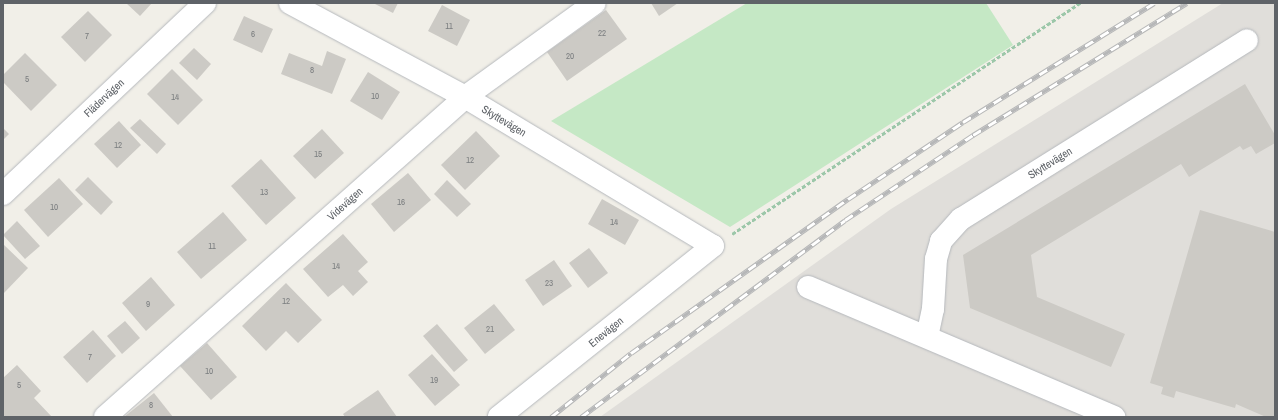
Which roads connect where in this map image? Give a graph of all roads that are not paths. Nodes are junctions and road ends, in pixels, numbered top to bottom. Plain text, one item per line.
1 (205, 3) edge
2 (290, 3) edge
3 (595, 3) edge
4 (1247, 40) dead end
5 (465, 97) junction
6 (3, 194) edge
7 (713, 246) joint
8 (808, 287) dead end
9 (926, 337) junction
10 (105, 417) edge
11 (499, 417) edge
12 (1115, 417) edge

1 - 6 street, Flädervägen
2 - 5 street, Skyttevägen
3 - 5 street, Videvägen
4 - 9 street, Skyttevägen
5 - 7 street, Skyttevägen
5 - 10 street, Videvägen
7 - 11 street, Enevägen
8 - 9 street
9 - 12 street

